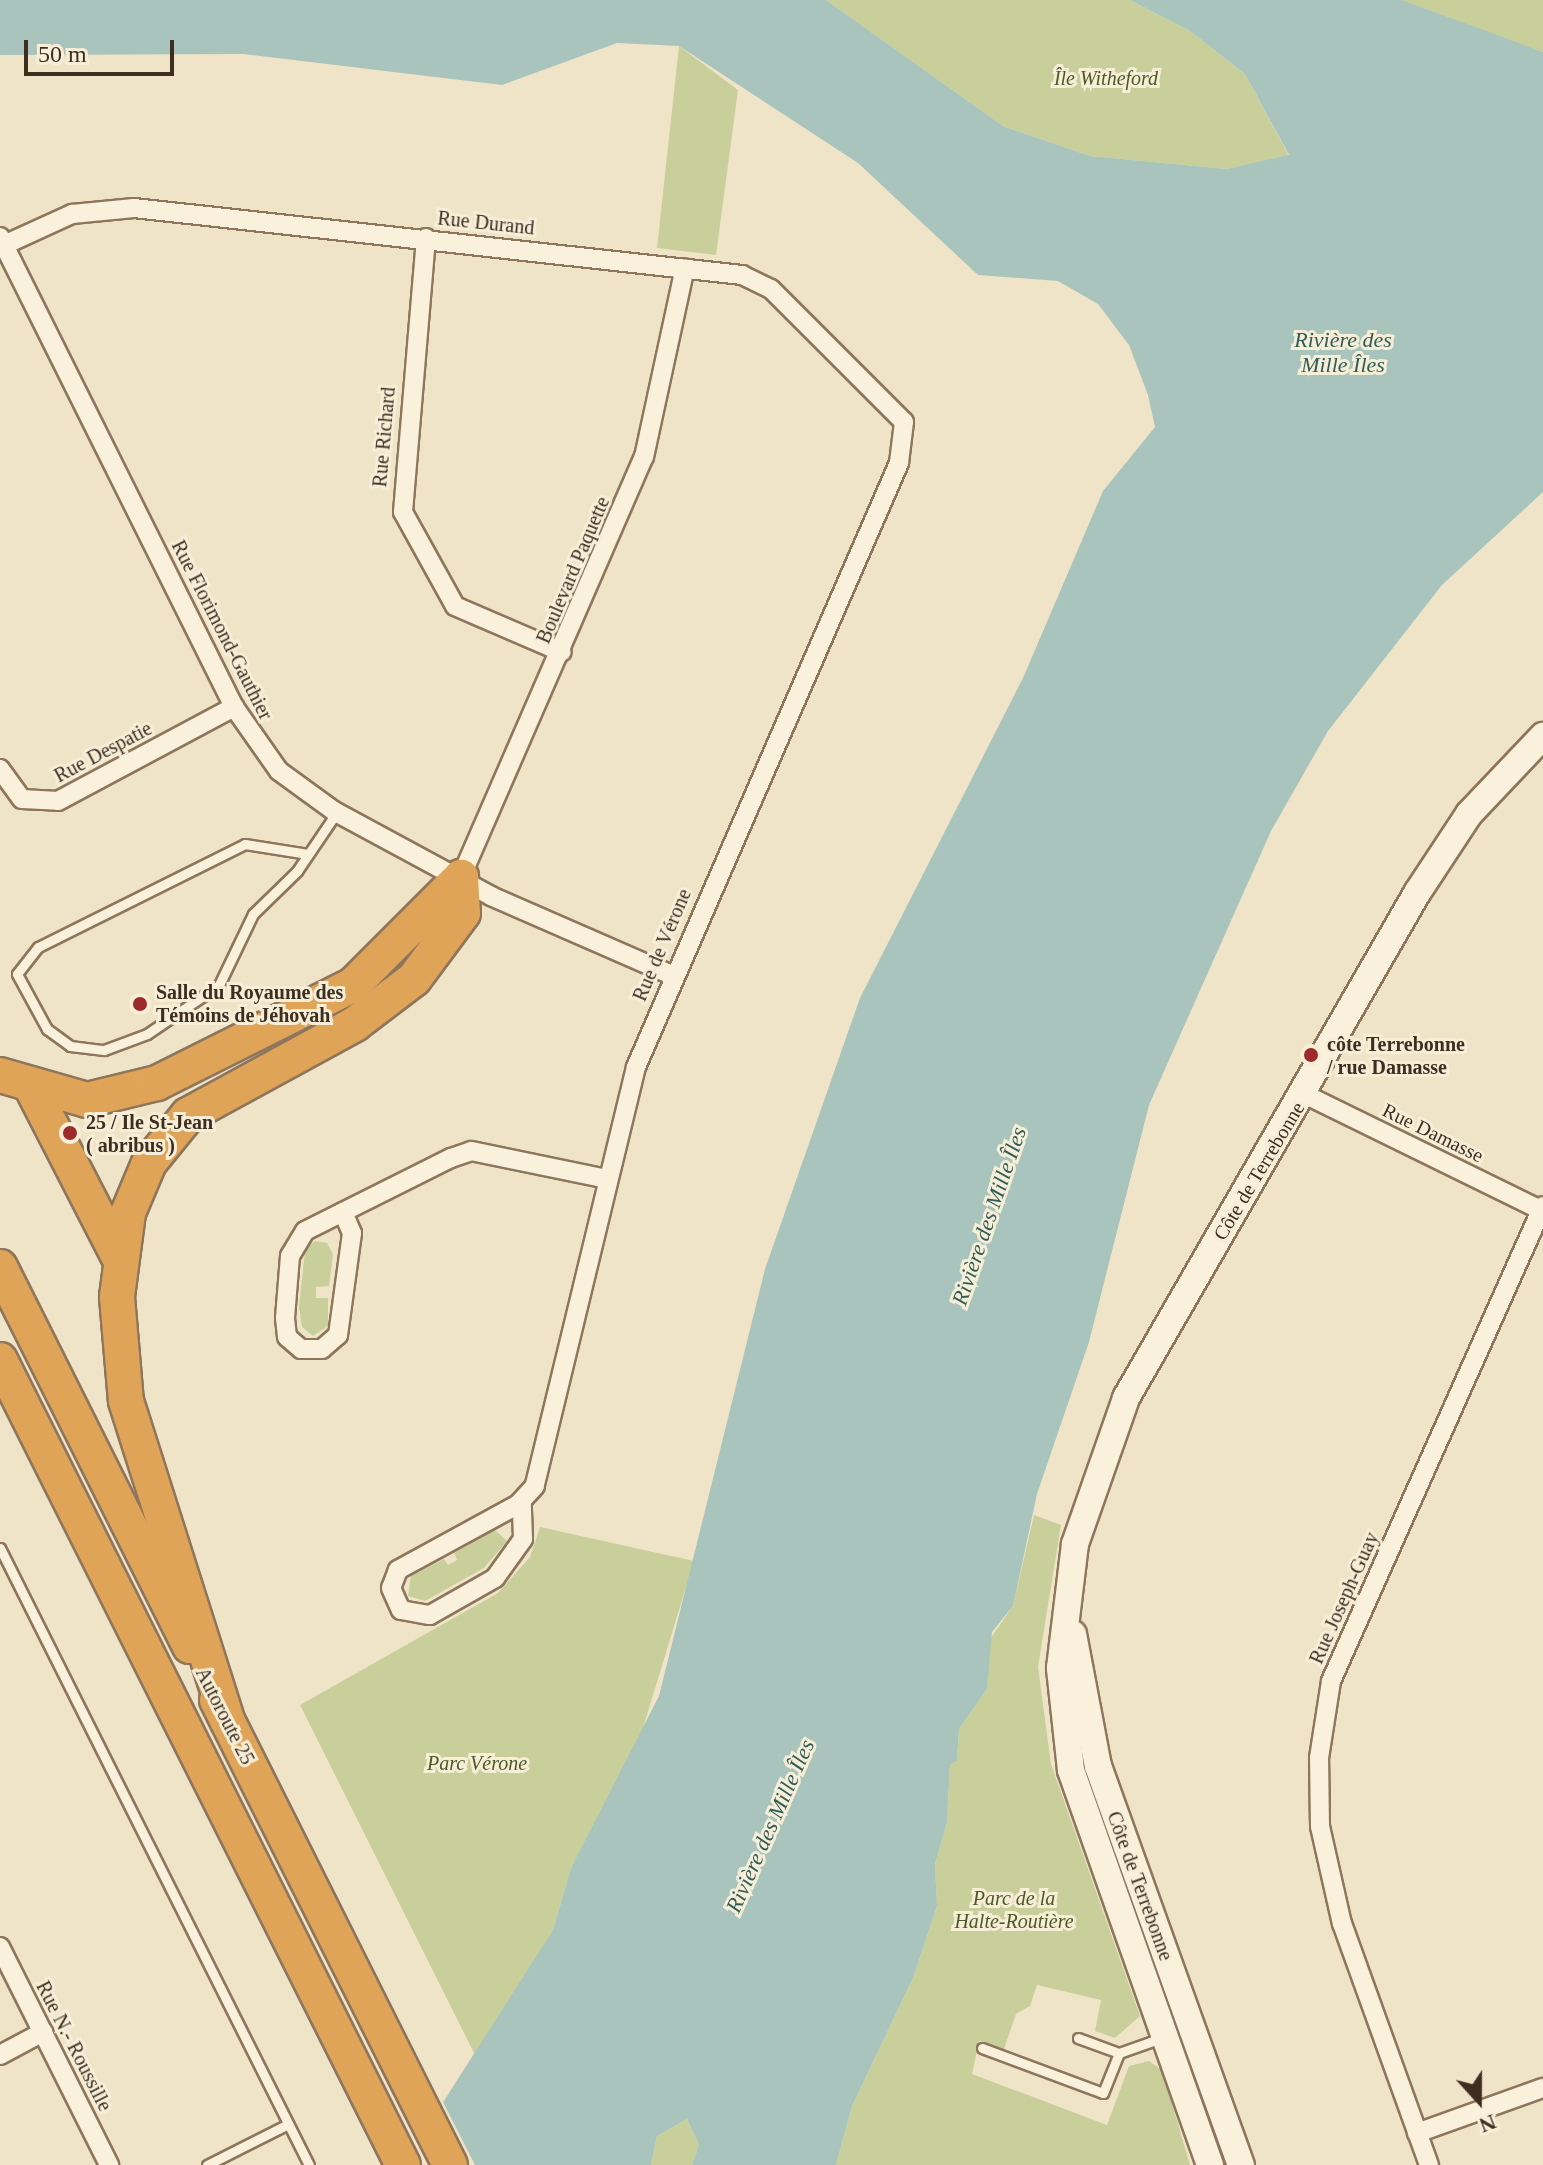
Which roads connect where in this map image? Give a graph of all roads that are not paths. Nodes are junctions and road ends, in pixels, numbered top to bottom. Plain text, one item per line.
1 (426, 238) junction
2 (2, 241) edge
3 (685, 268) junction
4 (906, 427) joint
5 (562, 652) junction
6 (234, 707) junction
7 (1543, 736) edge
8 (0, 769) edge
9 (337, 812) junction
10 (308, 854) junction
11 (461, 877) junction
12 (672, 975) junction
13 (0, 1075) edge
14 (33, 1090) junction
15 (1304, 1094) junction
16 (603, 1178) junction
17 (1542, 1209) edge
18 (343, 1212) junction
19 (120, 1259) junction
20 (0, 1267) edge
21 (0, 1360) edge
22 (0, 1416) edge
23 (522, 1501) junction
24 (75, 1510) junction
25 (0, 1548) edge
26 (1068, 1599) junction
27 (227, 1720) junction
28 (0, 1947) edge
29 (1191, 2027) junction
30 (43, 2032) junction
31 (1164, 2037) junction
32 (1078, 2038) dead end
33 (982, 2048) dead end
34 (1119, 2053) junction
35 (0, 2055) edge
36 (1543, 2088) edge
37 (288, 2124) junction
38 (1417, 2133) junction
39 (109, 2165) edge
40 (207, 2165) edge
41 (309, 2165) edge
42 (403, 2165) edge
43 (450, 2165) edge
44 (1210, 2165) edge
45 (1241, 2165) edge
46 (1429, 2165) edge

1 - 2 street, Rue Durand
1 - 3 street, Rue Durand
1 - 5 street, Rue Richard
2 - 6 street, Rue Florimond-Gauthier
3 - 4 street, Rue Durand
3 - 5 street, Boulevard Paquette
4 - 12 street, Rue de Vérone
5 - 11 street, Boulevard Paquette
6 - 8 street, Rue Despatie
6 - 9 street, Rue Florimond-Gauthier
7 - 15 main road, Côte de Terrebonne
9 - 10 lane
9 - 11 street, Rue Florimond-Gauthier
10 - 10 lane
11 - 12 street, Rue Florimond-Gauthier
11 - 14 highway
11 - 19 highway
12 - 16 street, Rue de Vérone
13 - 14 highway
14 - 19 highway
15 - 17 street, Rue Damasse
15 - 26 main road, Côte de Terrebonne
16 - 18 street
16 - 23 street, Rue de Vérone
17 - 38 street, Rue Joseph-Guay
18 - 18 street
19 - 27 highway
20 - 27 highway, Autoroute 25
21 - 24 highway, Autoroute 25
22 - 24 highway
23 - 23 street, Rue de Vérone
24 - 42 highway, Autoroute 25
25 - 37 lane
26 - 29 main road, Côte de Terrebonne
26 - 31 main road, Côte de Terrebonne
27 - 43 highway, Autoroute 25
28 - 30 street, Rue N.- Roussille
29 - 31 main road
29 - 45 main road, Côte de Terrebonne
30 - 35 street
30 - 39 street, Rue N.- Roussille
31 - 34 lane
31 - 44 main road, Côte de Terrebonne
32 - 34 lane
33 - 34 lane
36 - 38 street
37 - 40 lane
37 - 41 lane
38 - 46 street, Rue Joseph-Guay

